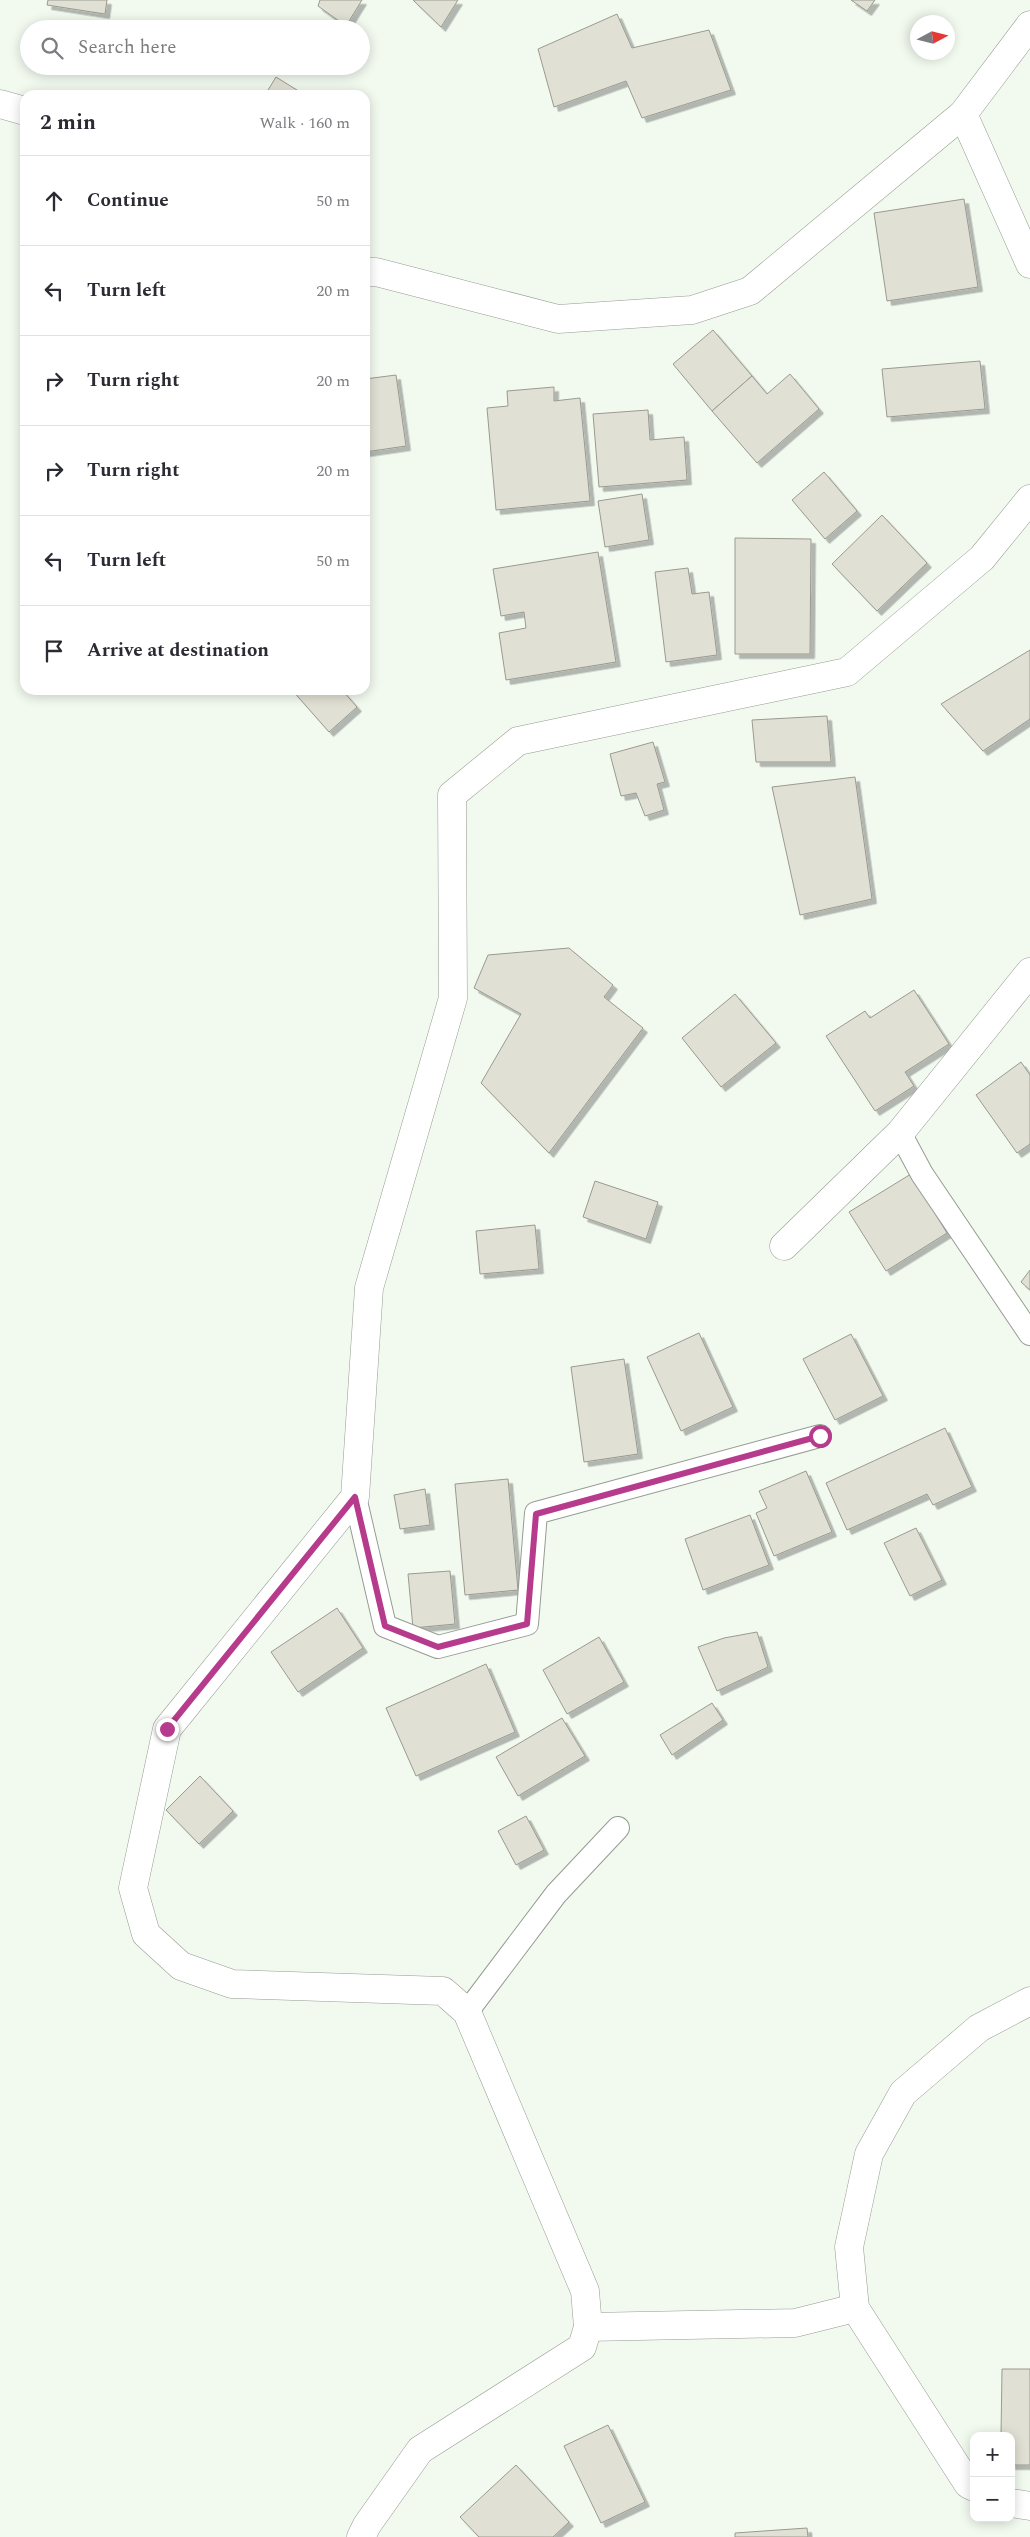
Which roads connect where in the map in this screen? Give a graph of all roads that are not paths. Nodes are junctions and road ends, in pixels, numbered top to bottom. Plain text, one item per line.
1 (1030, 25) edge
2 (0, 104) edge
3 (20, 110) edge
4 (963, 114) junction
5 (1030, 264) edge
6 (370, 272) edge
7 (1030, 499) edge
8 (1030, 972) edge
9 (900, 1133) junction
10 (784, 1246) dead end
11 (1030, 1334) edge
12 (820, 1436) dead end
13 (355, 1497) junction
14 (618, 1828) dead end
15 (1030, 2001) edge
16 (466, 2012) junction
17 (855, 2308) junction
18 (588, 2327) junction
19 (970, 2485) edge
20 (1015, 2504) edge
21 (1030, 2506) edge
22 (362, 2537) edge

1 - 4 street
2 - 3 street
4 - 5 street
4 - 6 street
7 - 13 street
8 - 9 street
9 - 10 street
9 - 11 lane
12 - 13 lane
13 - 16 street
14 - 16 lane
15 - 17 street
16 - 18 street
17 - 18 street
17 - 19 street
18 - 22 street
20 - 21 street

